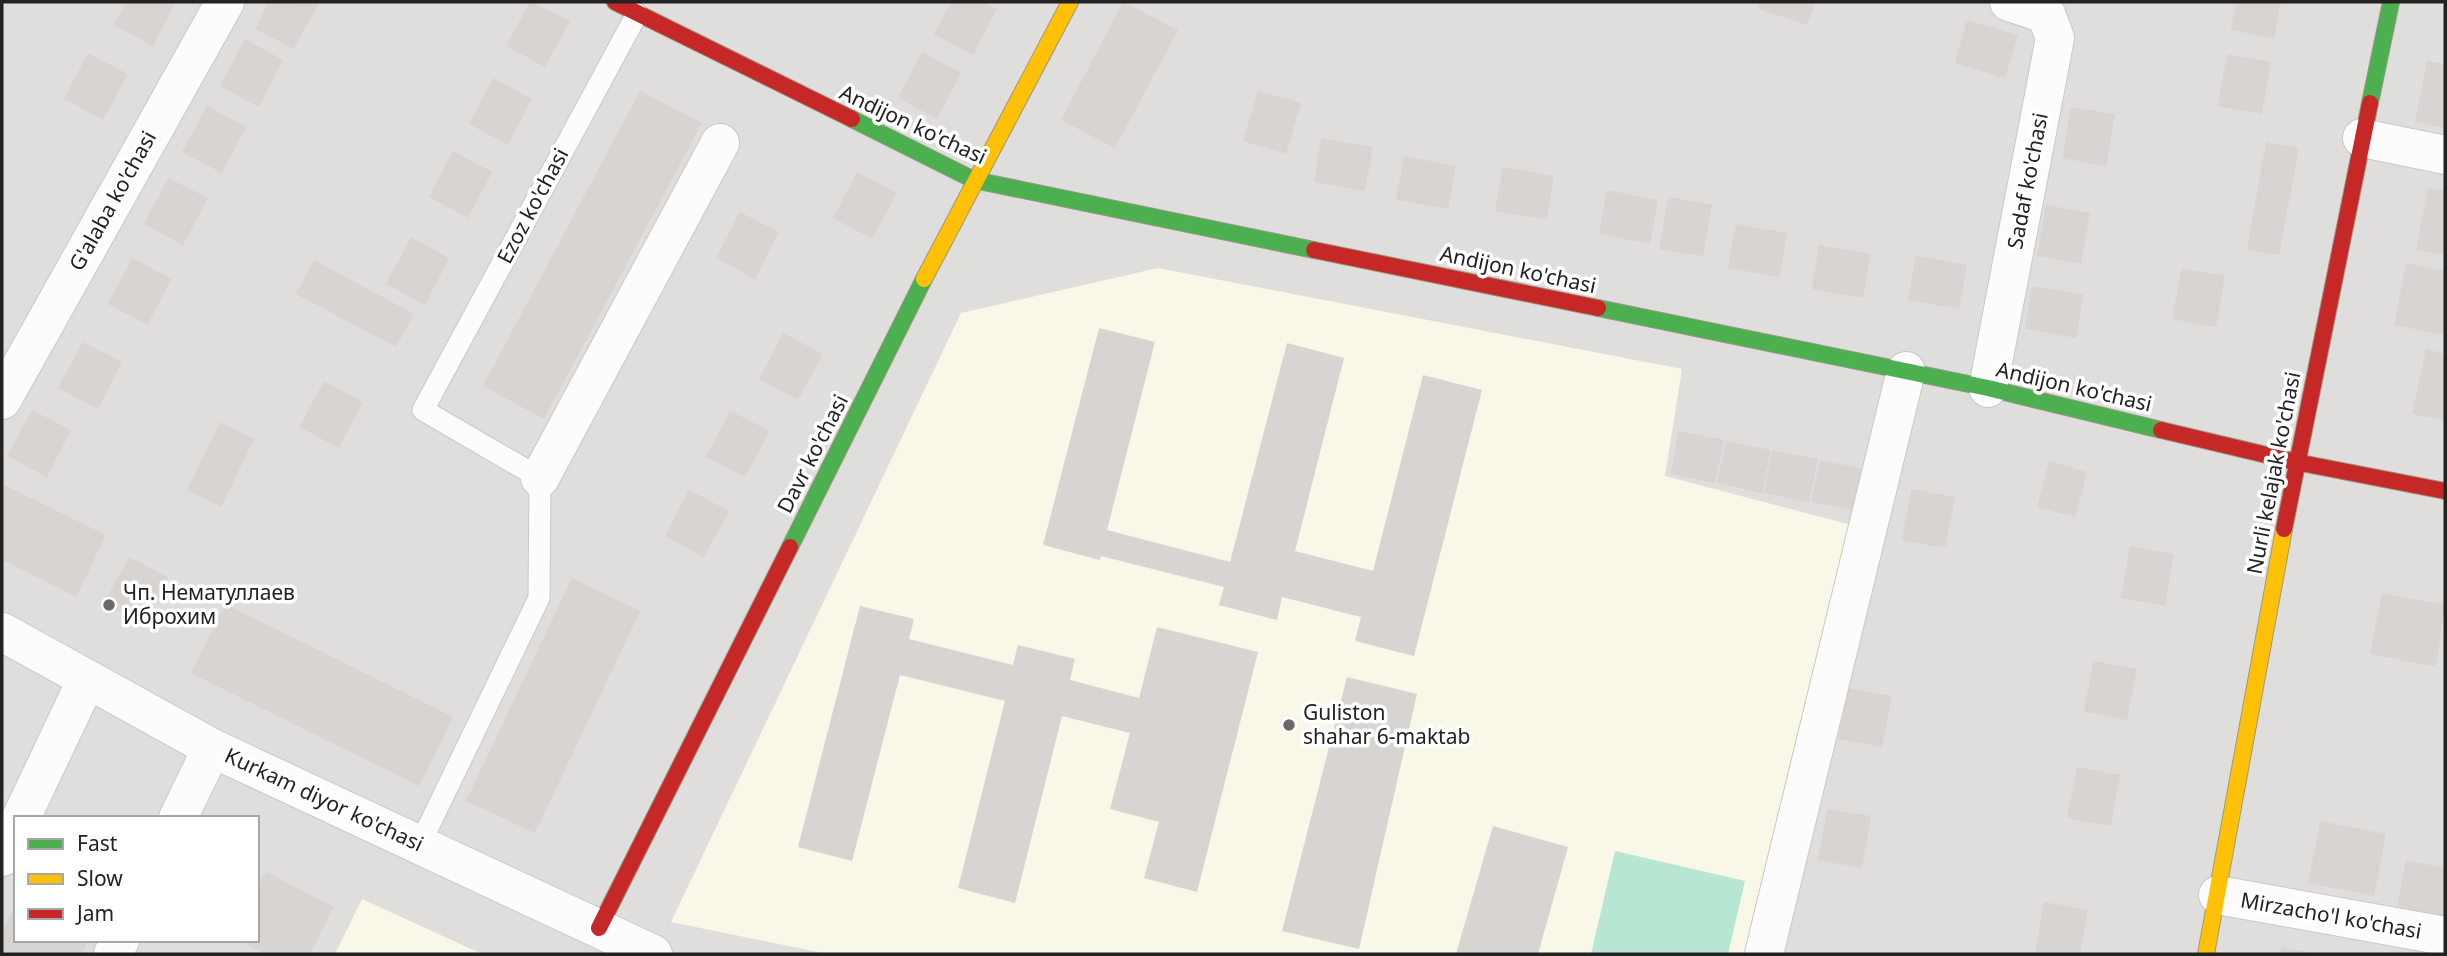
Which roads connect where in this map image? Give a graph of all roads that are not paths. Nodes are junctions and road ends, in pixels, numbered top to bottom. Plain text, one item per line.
1 (225, 2) edge
2 (1070, 2) edge
3 (2009, 2) edge
4 (2391, 2) edge
5 (632, 6) edge
6 (2362, 138) junction
7 (720, 143) dead end
8 (2445, 155) edge
9 (974, 180) junction
10 (1906, 371) junction
11 (1988, 388) junction
12 (2, 400) edge
13 (2296, 462) junction
14 (540, 478) junction
15 (2445, 491) edge
16 (2, 634) edge
17 (87, 679) junction
18 (212, 748) junction
19 (22, 816) edge
20 (179, 816) edge
21 (14, 832) edge
22 (420, 844) junction
23 (2, 857) edge
24 (2218, 895) junction
25 (599, 928) junction
26 (2445, 936) edge
27 (653, 954) edge
28 (1764, 954) edge
29 (2206, 954) edge

1 - 12 street, G'alaba ko'chasi
2 - 9 street, Davr ko'chasi
3 - 11 street, Sadaf ko'chasi
4 - 6 street, Nurli kelajak ko'chasi
5 - 9 street, Andijon ko'chasi
5 - 14 lane, Ezoz ko'chasi
6 - 8 street
6 - 13 street, Nurli kelajak ko'chasi
7 - 14 street
9 - 10 street, Andijon ko'chasi
9 - 25 street, Davr ko'chasi
10 - 11 street, Andijon ko'chasi
10 - 28 street
11 - 13 street, Andijon ko'chasi
13 - 15 street, Andijon ko'chasi
13 - 24 street, Nurli kelajak ko'chasi
14 - 22 lane
16 - 17 street, Kurkam diyor ko'chasi
17 - 18 street, Kurkam diyor ko'chasi
17 - 19 street
18 - 20 street
18 - 22 street, Kurkam diyor ko'chasi
21 - 23 street
22 - 25 street, Kurkam diyor ko'chasi
24 - 26 street, Mirzacho'l ko'chasi
24 - 29 street, Nurli kelajak ko'chasi
25 - 27 street, Kurkam diyor ko'chasi

